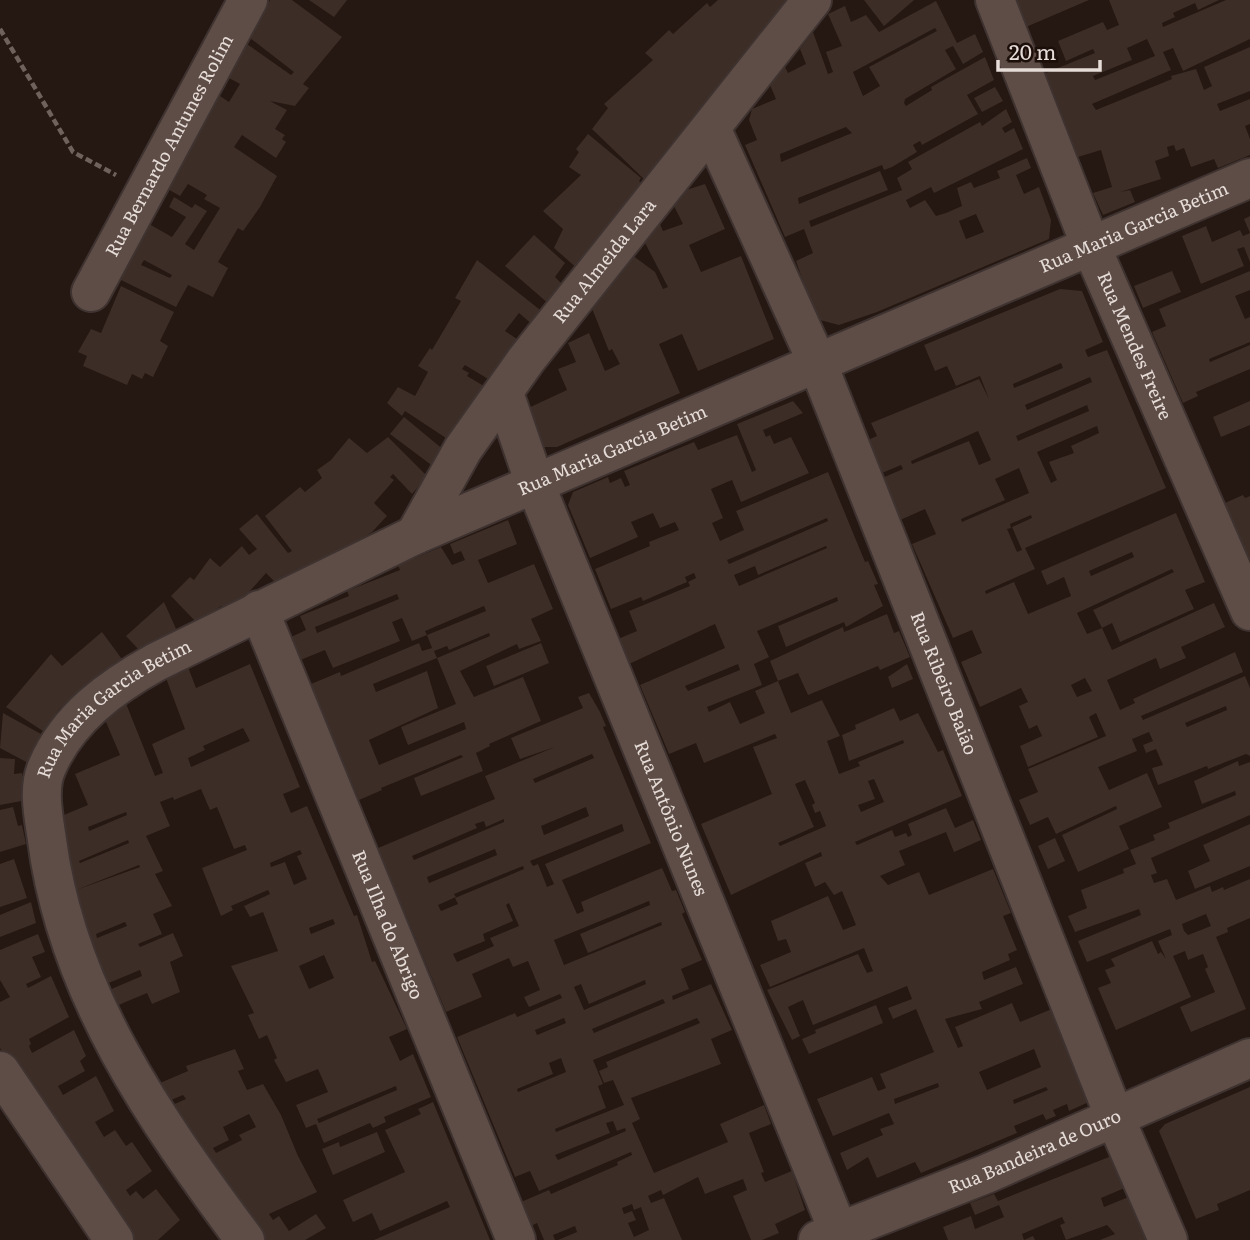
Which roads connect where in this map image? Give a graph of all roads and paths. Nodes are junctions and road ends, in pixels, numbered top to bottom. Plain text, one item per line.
1 (248, 0) edge
2 (812, 0) edge
3 (995, 0) edge
4 (0, 29) edge
5 (712, 130) junction
6 (1250, 178) edge
7 (146, 190) junction
8 (1090, 244) junction
9 (91, 292) dead end
10 (817, 362) junction
11 (504, 393) junction
12 (535, 484) junction
13 (415, 535) junction
14 (259, 610) junction
15 (1250, 611) edge
16 (1250, 1058) edge
17 (0, 1071) edge
18 (1115, 1118) junction
19 (833, 1237) edge
20 (114, 1240) edge
21 (245, 1240) edge
22 (516, 1240) edge
23 (1168, 1240) edge

1 - 7 street, Rua Bernardo Antunes Rolim
2 - 5 street, Rua Almeida Lara
3 - 8 street, Rua Mendes Freire
4 - 7 path
5 - 10 street, Rua Ribeiro Baião
5 - 11 street, Rua Almeida Lara
6 - 8 street, Rua Maria Garcia Betim
7 - 9 street, Rua Bernardo Antunes Rolim
8 - 10 street, Rua Maria Garcia Betim
8 - 15 street, Rua Mendes Freire
10 - 12 street, Rua Maria Garcia Betim
10 - 18 street, Rua Ribeiro Baião
11 - 12 street, Rua Antônio Nunes
11 - 13 street, Rua Almeida Lara
12 - 13 street, Rua Maria Garcia Betim
12 - 19 street, Rua Antônio Nunes
13 - 14 street, Rua Maria Garcia Betim
14 - 21 street, Rua Maria Garcia Betim
14 - 22 street, Rua Ilha do Abrigo
16 - 18 street, Rua Bandeira de Ouro
17 - 20 street
18 - 19 street, Rua Bandeira de Ouro
18 - 23 street, Rua Ribeiro Baião

